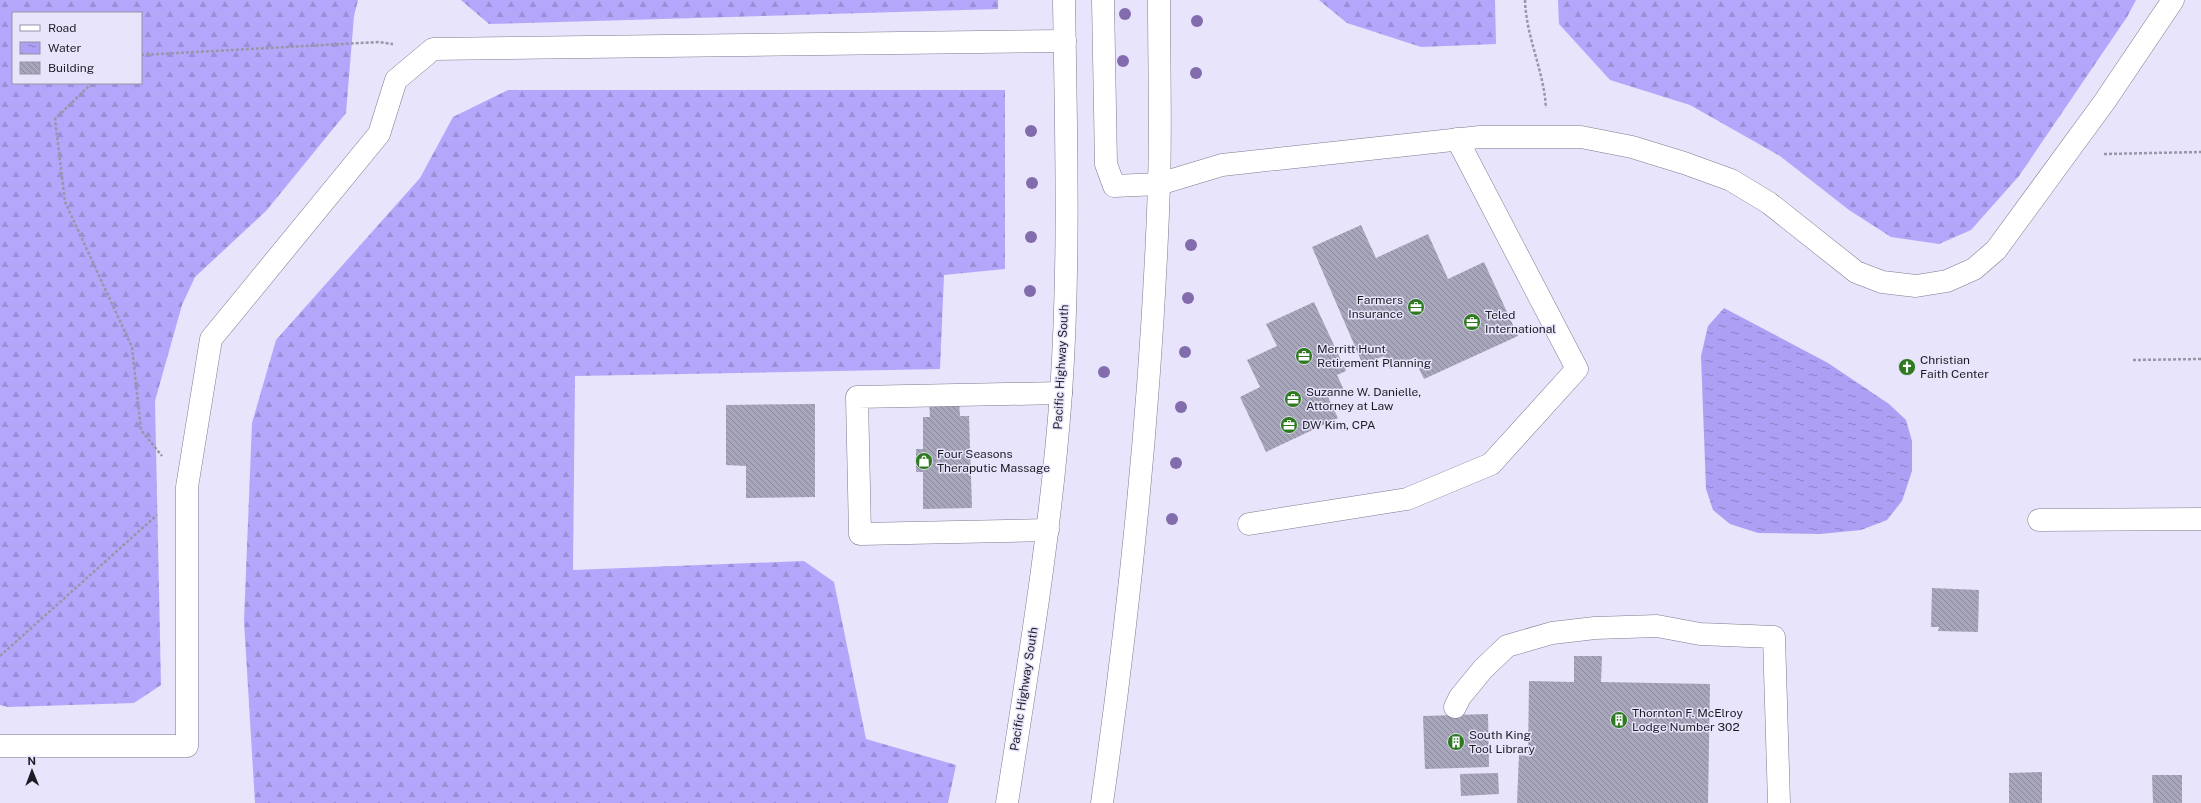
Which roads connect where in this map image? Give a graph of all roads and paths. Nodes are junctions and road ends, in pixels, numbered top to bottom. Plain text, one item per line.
1 (1064, 0) edge
2 (1103, 0) edge
3 (1159, 0) edge
4 (1525, 0) edge
5 (2173, 0) edge
6 (1065, 40) junction
7 (433, 49) junction
8 (142, 55) edge
9 (91, 84) edge
10 (1548, 136) junction
11 (1457, 139) junction
12 (2201, 152) edge
13 (2104, 154) dead end
14 (1159, 184) junction
15 (2201, 359) edge
16 (2133, 360) dead end
17 (1061, 393) junction
18 (187, 488) junction
19 (2201, 519) edge
20 (2039, 520) dead end
21 (1249, 524) dead end
22 (1048, 530) junction
23 (0, 656) edge
24 (1455, 707) dead end
25 (0, 746) edge
26 (1007, 803) edge
27 (1102, 803) edge
28 (1779, 803) edge

1 - 6 main road, Pacific Highway South
2 - 14 main road
3 - 14 main road
4 - 10 path
5 - 10 main road
6 - 7 main road
6 - 17 main road, Pacific Highway South
7 - 8 path
7 - 18 main road
9 - 18 path
10 - 11 main road
11 - 14 main road
11 - 21 main road
12 - 13 path
14 - 27 main road
15 - 16 path
17 - 22 main road, Pacific Highway South
17 - 22 main road
18 - 23 path
18 - 25 main road
19 - 20 main road
22 - 26 main road, Pacific Highway South
24 - 28 main road

